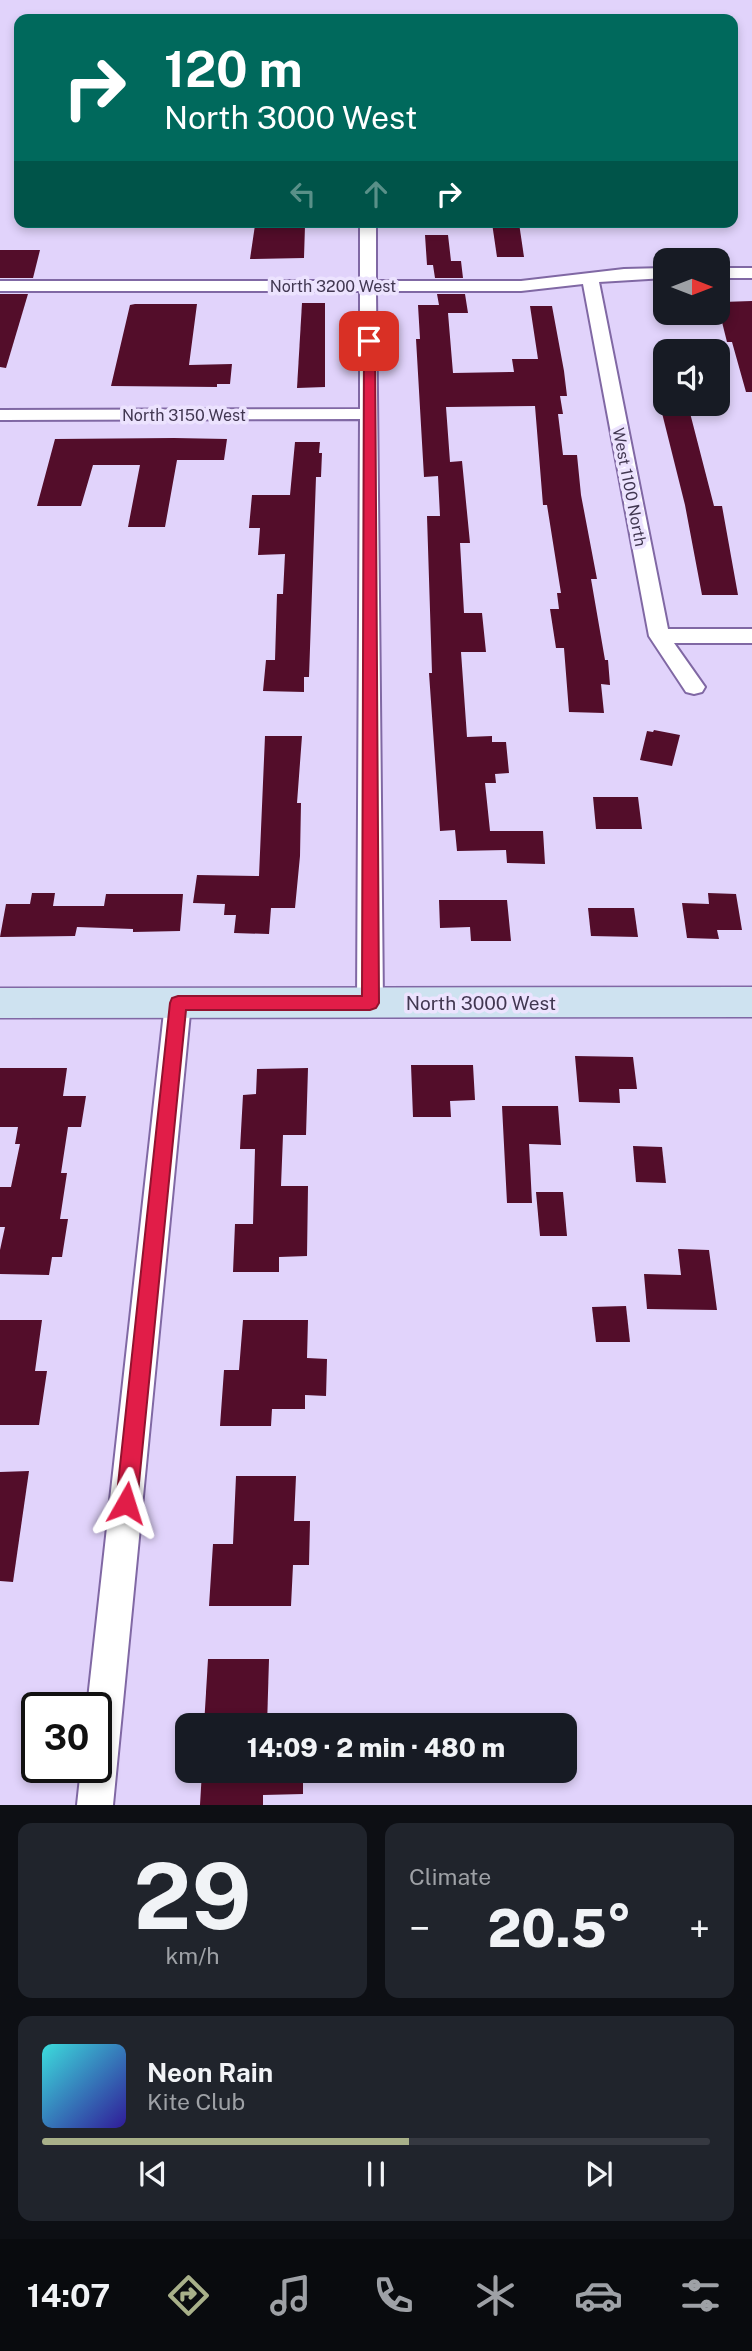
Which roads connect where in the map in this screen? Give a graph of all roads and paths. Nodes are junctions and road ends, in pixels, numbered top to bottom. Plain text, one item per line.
1 (368, 228) dead end
2 (653, 273) edge
3 (730, 273) edge
4 (752, 273) edge
5 (590, 278) junction
6 (0, 286) edge
7 (370, 286) junction
8 (368, 414) junction
9 (0, 415) edge
10 (659, 636) junction
11 (752, 636) edge
12 (694, 687) dead end
13 (752, 1002) edge
14 (0, 1003) edge
15 (178, 1003) junction
16 (370, 1003) junction
17 (95, 1805) edge

1 - 7 street
2 - 5 street, North 3200 West
3 - 4 street
5 - 7 street, North 3200 West
5 - 10 street, West 1100 North
6 - 7 street, North 3200 West
7 - 8 street
8 - 9 street, North 3150 West
8 - 16 street
10 - 11 street
10 - 12 street, West 1100 North
13 - 16 main road, North 3000 West
14 - 15 main road, North 3000 West
15 - 16 main road, North 3000 West
15 - 17 street

